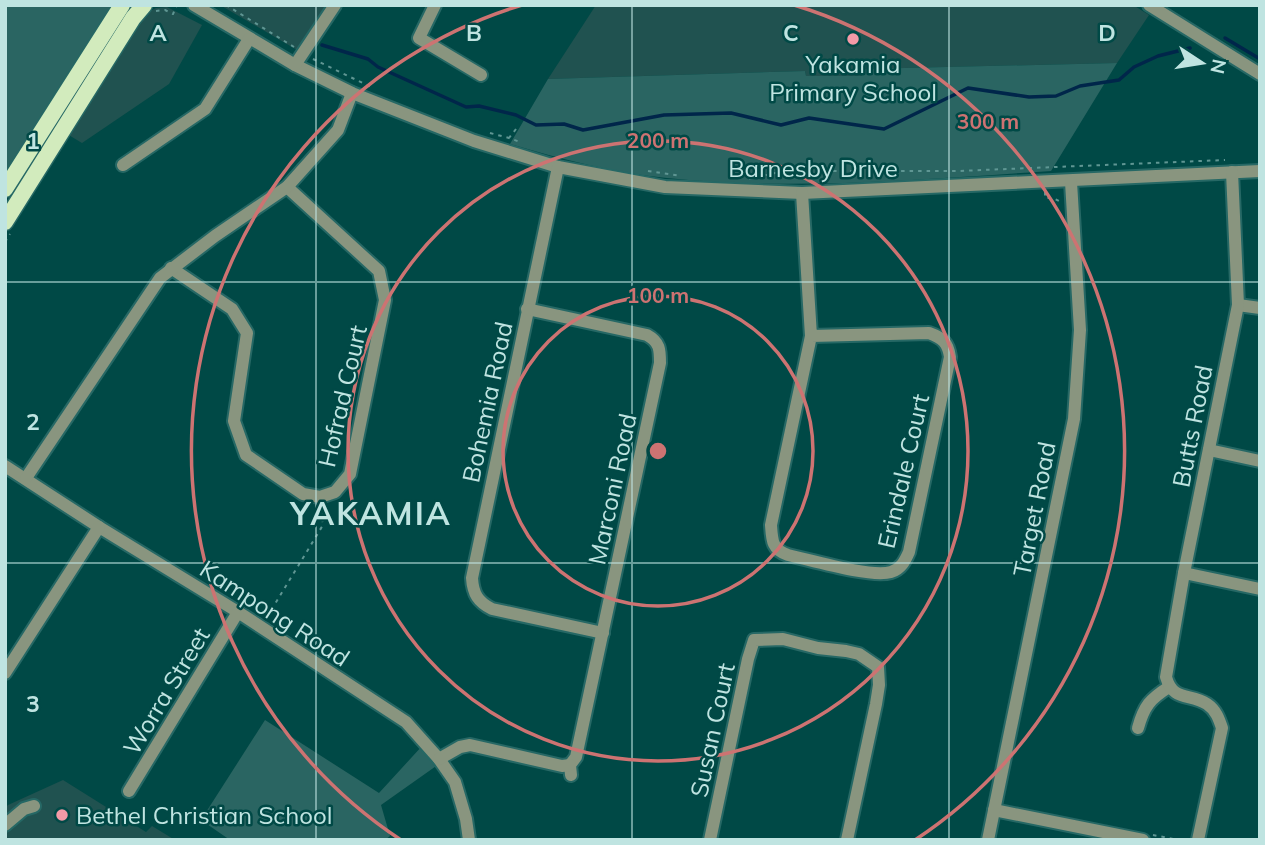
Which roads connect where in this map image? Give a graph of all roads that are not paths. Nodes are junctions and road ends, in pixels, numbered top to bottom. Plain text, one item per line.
1 (122, 5) edge
2 (144, 5) edge
3 (194, 5) edge
4 (335, 5) edge
5 (435, 5) edge
6 (1149, 5) edge
7 (249, 39) junction
8 (295, 65) junction
9 (1260, 74) edge
10 (481, 75) dead end
11 (352, 93) junction
12 (123, 165) dead end
13 (1230, 166) junction
14 (558, 167) junction
15 (18, 169) junction
16 (1260, 172) edge
17 (33, 179) junction
18 (1071, 182) junction
19 (287, 187) junction
20 (5, 189) edge
21 (802, 193) junction
22 (5, 222) edge
23 (171, 268) junction
24 (1238, 305) junction
25 (527, 309) junction
26 (1260, 309) edge
27 (811, 336) junction
28 (1209, 450) junction
29 (1260, 461) edge
30 (5, 466) edge
31 (26, 478) junction
32 (99, 527) junction
33 (1184, 573) junction
34 (1260, 589) edge
35 (238, 612) junction
36 (603, 633) junction
37 (5, 673) edge
38 (1169, 687) junction
39 (1138, 728) dead end
40 (439, 759) junction
41 (129, 791) dead end
42 (34, 806) dead end
43 (995, 810) junction
44 (5, 825) edge
45 (469, 840) edge
46 (710, 840) edge
47 (847, 840) edge
48 (988, 840) edge
49 (1143, 840) edge
50 (1198, 840) edge

1 - 15 main road
2 - 17 main road
3 - 7 street, Barnesby Drive
4 - 8 street
5 - 10 street
6 - 9 street
7 - 8 street, Barnesby Drive
7 - 12 street
8 - 11 street, Barnesby Drive
11 - 14 street, Barnesby Drive
11 - 19 street
13 - 16 street, Barnesby Drive
13 - 18 street, Barnesby Drive
13 - 24 street, Butts Road
14 - 21 street, Barnesby Drive
14 - 25 street, Bohemia Road
15 - 17 main road
15 - 20 main road
17 - 22 main road
18 - 21 street, Barnesby Drive
18 - 43 street, Target Road
19 - 23 street
19 - 23 street, Hofrad Court
21 - 27 street, Erindale Court
23 - 31 street
24 - 26 street
24 - 28 street, Butts Road
25 - 36 street, Bohemia Road
25 - 36 street, Marconi Road
27 - 27 street, Erindale Court
28 - 29 street
28 - 33 street, Butts Road
30 - 31 street, Kampong Road
31 - 32 street, Kampong Road
32 - 35 street, Kampong Road
32 - 37 street
33 - 34 street
33 - 38 street, Butts Road
35 - 40 street, Kampong Road
35 - 41 street, Worra Street
36 - 40 street, Marconi Road
38 - 39 street
38 - 50 street
40 - 45 street, Kampong Road
42 - 44 street
43 - 48 street, Target Road
43 - 49 street
46 - 47 street, Susan Court

